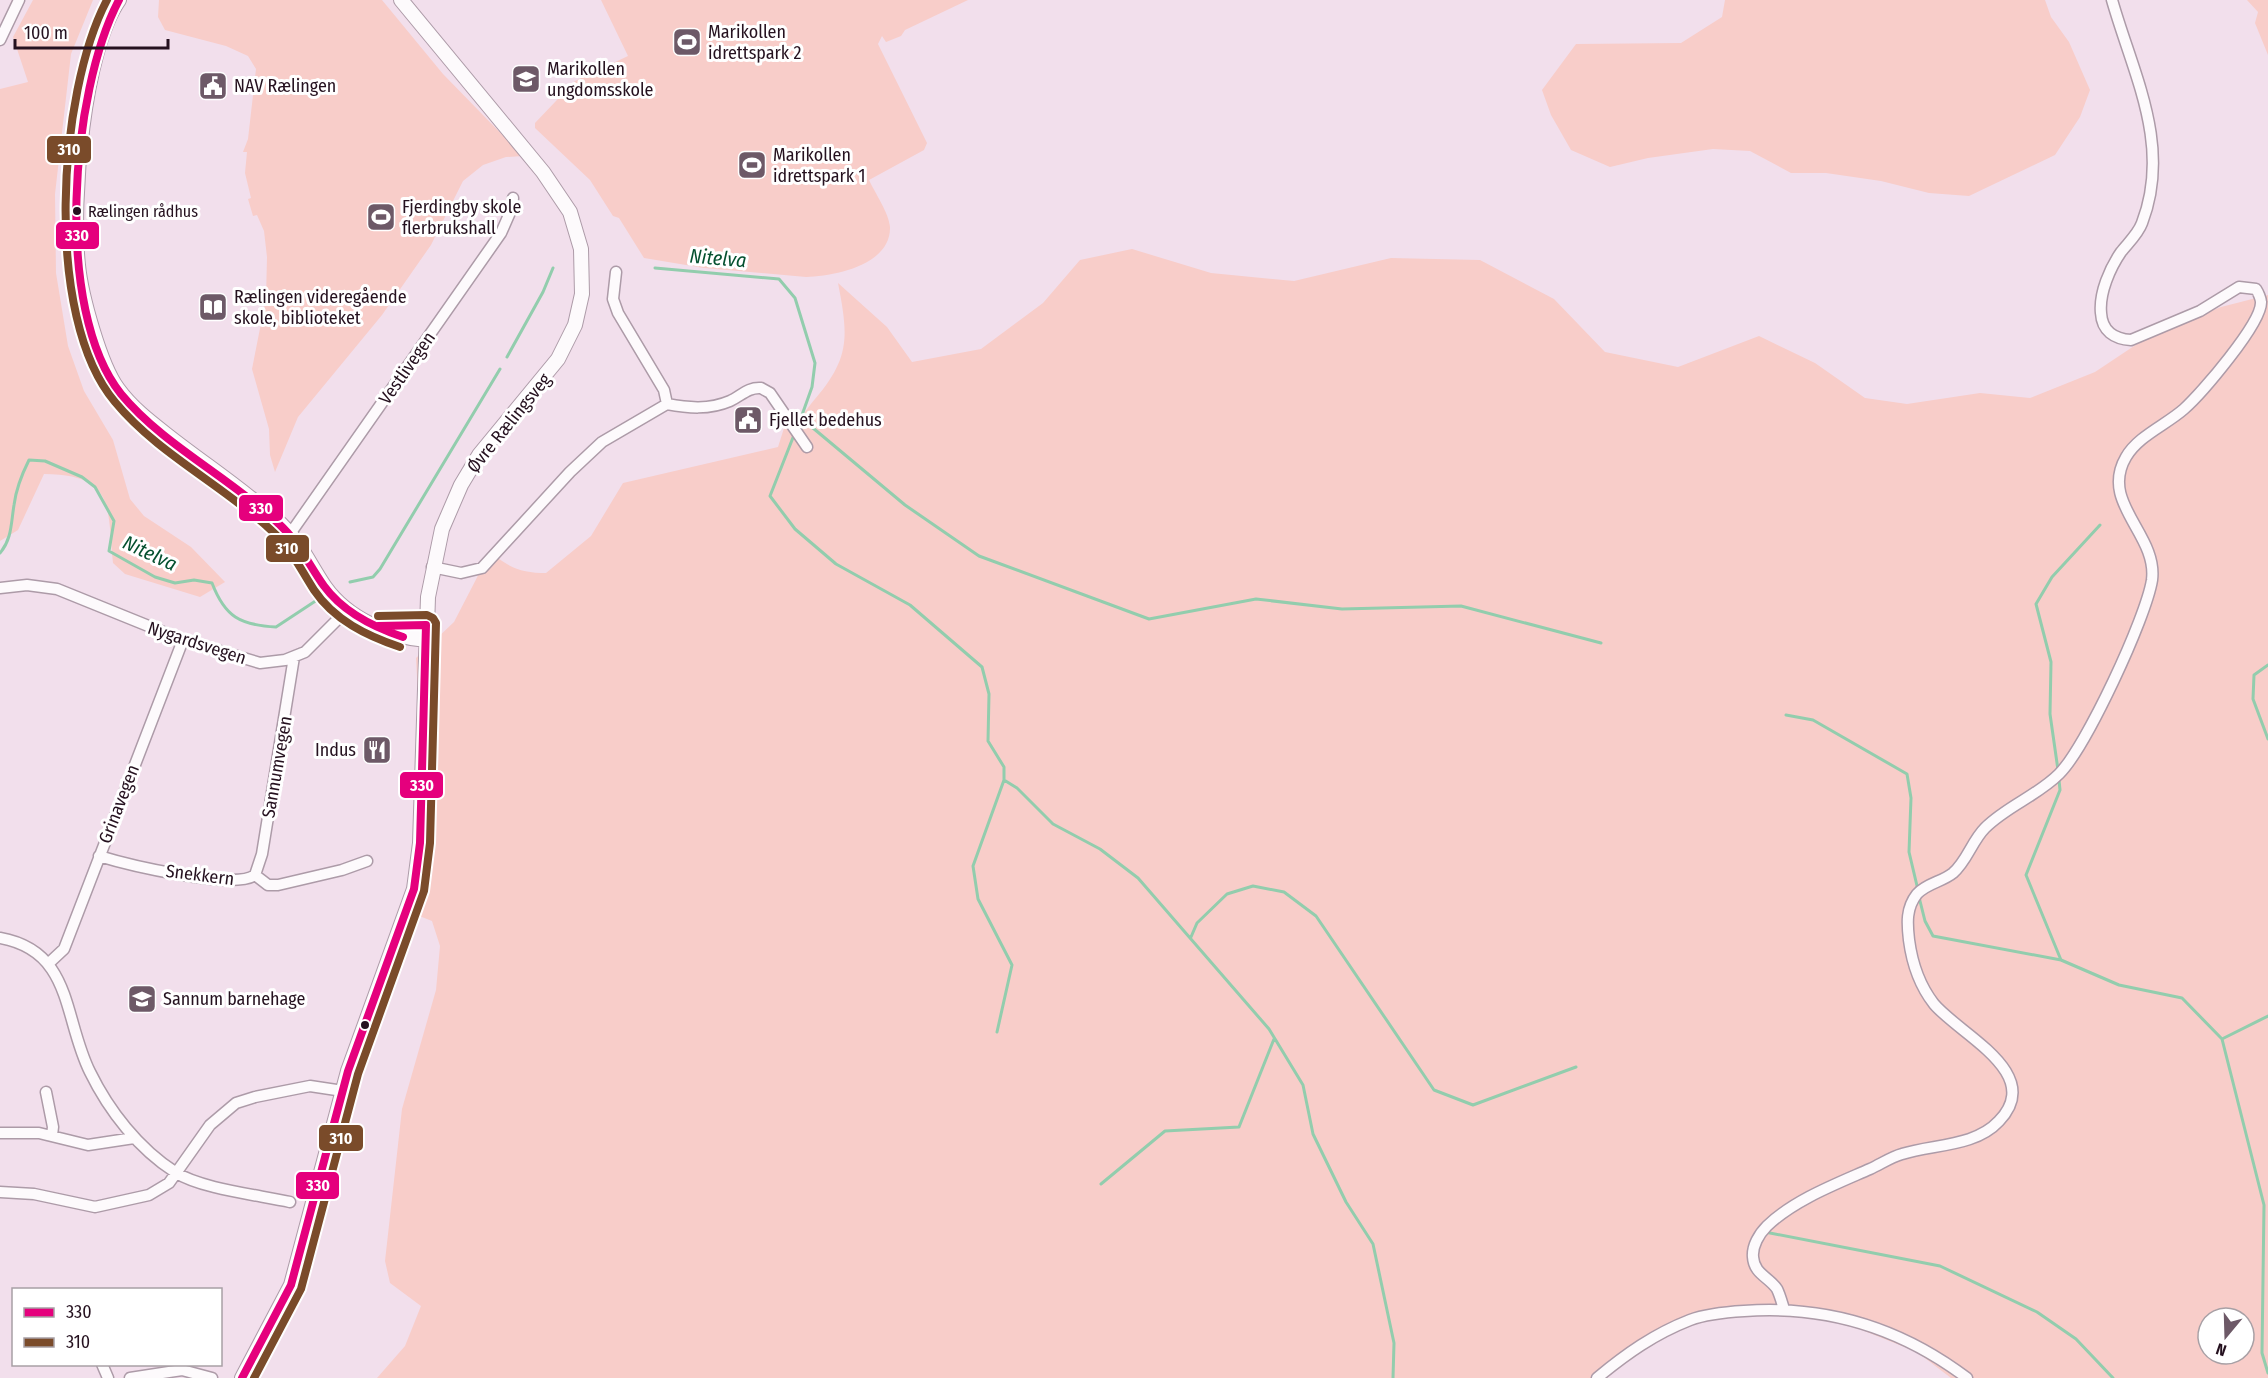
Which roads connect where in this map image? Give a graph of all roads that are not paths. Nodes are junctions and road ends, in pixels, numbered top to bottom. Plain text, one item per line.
1 (19, 0) edge
2 (119, 0) edge
3 (401, 0) edge
4 (2112, 0) edge
5 (0, 40) edge
6 (513, 198) dead end
7 (616, 272) dead end
8 (667, 404) junction
9 (807, 447) dead end
10 (291, 534) junction
11 (432, 567) junction
12 (0, 588) edge
13 (347, 610) junction
14 (426, 625) junction
15 (378, 626) junction
16 (183, 640) junction
17 (426, 640) junction
18 (294, 657) junction
19 (99, 856) junction
20 (367, 861) dead end
21 (255, 875) junction
22 (0, 938) edge
23 (49, 963) junction
24 (343, 1091) junction
25 (46, 1092) dead end
26 (0, 1133) edge
27 (52, 1135) junction
28 (134, 1138) junction
29 (176, 1173) junction
30 (0, 1192) edge
31 (290, 1202) dead end
32 (1784, 1309) junction
33 (130, 1378) edge
34 (213, 1378) edge
35 (242, 1378) edge
36 (1597, 1378) edge
37 (1967, 1378) edge

1 - 5 street
2 - 10 main road
3 - 11 main road, Øvre Rælingsveg
4 - 32 street
6 - 10 street, Vestlivegen
7 - 8 street
8 - 9 street
8 - 11 street
10 - 13 main road
11 - 14 main road, Øvre Rælingsveg
12 - 16 street, Nygardsvegen
13 - 15 main road
13 - 18 street, Nygardsvegen
14 - 15 main road
14 - 17 main road, Øvre Rælingsveg
15 - 17 main road
16 - 18 street, Nygardsvegen
16 - 19 street, Grinavegen
17 - 24 main road, Øvre Rælingsveg
18 - 21 street, Sannumvegen
19 - 21 street, Snekkern
19 - 23 street, Grinavegen
20 - 21 street, Snekkern
22 - 23 street
23 - 28 street
24 - 29 street
24 - 35 main road, Øvre Rælingsveg
25 - 27 street
26 - 27 street
27 - 28 street
28 - 29 street
29 - 30 street
29 - 31 street
32 - 36 street
32 - 37 street
33 - 34 street

